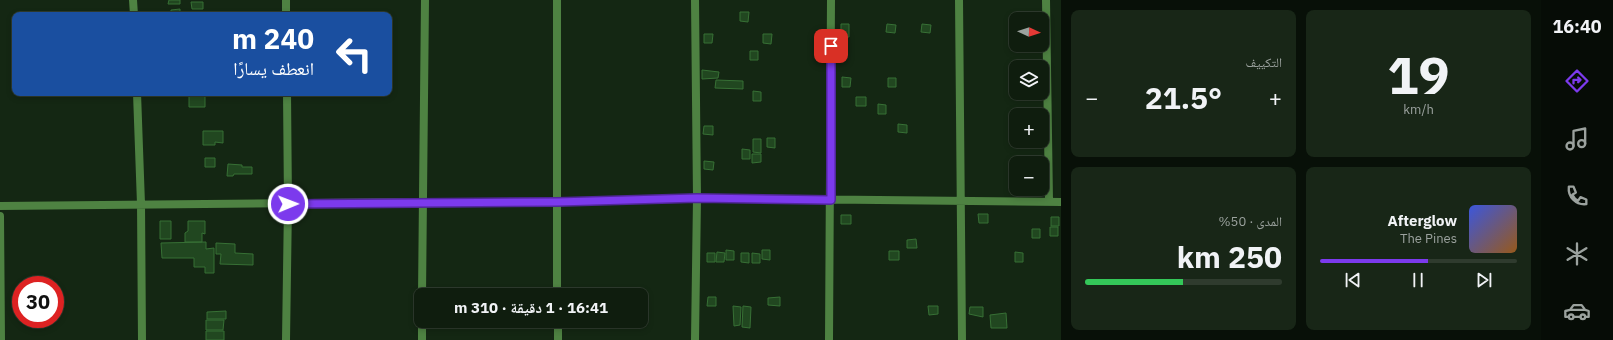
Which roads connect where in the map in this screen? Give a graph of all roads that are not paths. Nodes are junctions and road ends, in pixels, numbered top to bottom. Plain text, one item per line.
1 (133, 0) edge
2 (286, 0) edge
3 (425, 0) edge
4 (557, 0) edge
5 (695, 0) edge
6 (832, 0) edge
7 (959, 0) edge
8 (1046, 0) edge
9 (134, 12) edge
10 (286, 12) edge
11 (137, 96) edge
12 (287, 96) edge
13 (697, 198) junction
14 (831, 200) junction
15 (422, 202) junction
16 (557, 202) junction
17 (961, 202) junction
18 (1049, 202) junction
19 (1061, 202) edge
20 (141, 204) junction
21 (288, 204) junction
22 (0, 206) edge
23 (0, 216) edge
24 (422, 288) edge
25 (558, 288) edge
26 (422, 328) edge
27 (558, 328) edge
28 (1, 340) edge
29 (142, 340) edge
30 (286, 340) edge
31 (422, 340) edge
32 (558, 340) edge
33 (695, 340) edge
34 (829, 340) edge
35 (962, 340) edge

1 - 9 street
2 - 10 street
3 - 15 street
4 - 16 street
5 - 13 street
6 - 14 street
7 - 17 street
8 - 18 street
11 - 20 street
12 - 21 street
13 - 14 street
13 - 16 street
13 - 33 street
14 - 17 street
14 - 34 street
15 - 16 street
15 - 21 street
15 - 24 street
16 - 25 street
17 - 18 street
17 - 35 street
18 - 19 street
20 - 21 street
20 - 22 street
20 - 29 street
21 - 30 street
23 - 28 street
26 - 31 street
27 - 32 street

